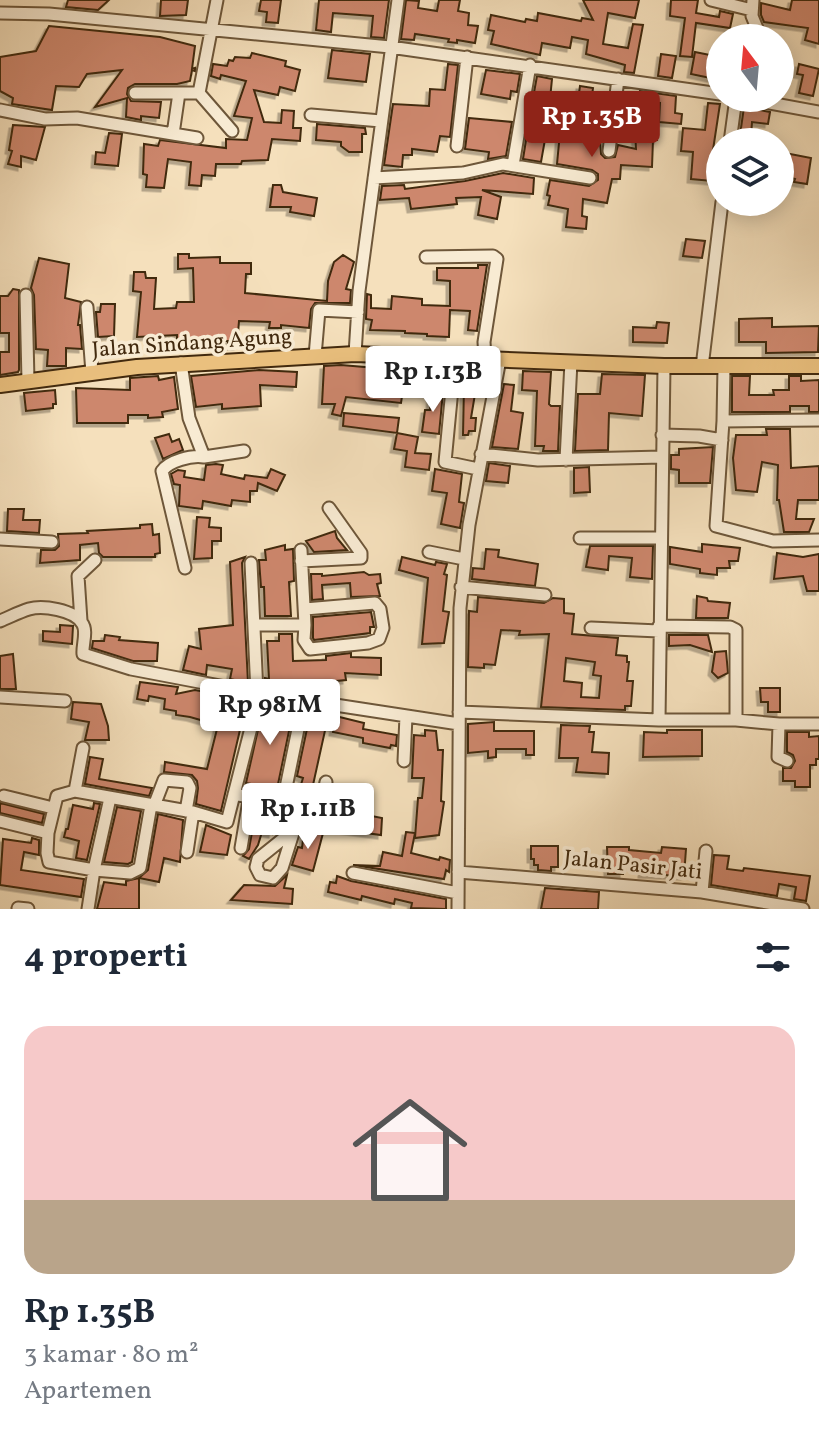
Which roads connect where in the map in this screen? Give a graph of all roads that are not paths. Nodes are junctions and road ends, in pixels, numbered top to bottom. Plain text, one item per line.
1 (217, 0) edge
2 (398, 0) edge
3 (711, 0) edge
4 (752, 5) edge
5 (0, 13) edge
6 (212, 29) junction
7 (391, 47) junction
8 (467, 57) junction
9 (530, 65) junction
10 (618, 79) junction
11 (706, 92) edge
12 (135, 93) dead end
13 (179, 93) junction
14 (199, 93) junction
15 (794, 107) edge
16 (0, 110) edge
17 (819, 112) edge
18 (311, 115) dead end
19 (381, 121) junction
20 (232, 131) dead end
21 (173, 134) junction
22 (197, 138) dead end
23 (457, 146) dead end
24 (609, 151) dead end
25 (513, 165) junction
26 (374, 178) junction
27 (590, 178) dead end
28 (720, 216) edge
29 (426, 257) dead end
30 (26, 295) dead end
31 (87, 307) dead end
32 (358, 312) junction
33 (355, 354) junction
34 (315, 356) junction
35 (492, 358) junction
36 (571, 362) junction
37 (181, 363) junction
38 (664, 366) junction
39 (819, 366) edge
40 (702, 367) junction
41 (724, 367) junction
42 (92, 373) junction
43 (28, 381) junction
44 (0, 385) edge
45 (452, 389) dead end
46 (819, 420) edge
47 (723, 421) junction
48 (662, 435) junction
49 (722, 440) junction
50 (244, 451) dead end
51 (481, 454) junction
52 (204, 457) junction
53 (662, 457) junction
54 (566, 460) junction
55 (478, 469) junction
56 (329, 508) dead end
57 (580, 538) dead end
58 (660, 538) junction
59 (0, 539) edge
60 (819, 540) edge
61 (52, 542) dead end
62 (429, 552) dead end
63 (464, 559) junction
64 (95, 560) dead end
65 (251, 563) dead end
66 (185, 568) dead end
67 (461, 587) junction
68 (545, 595) dead end
69 (305, 609) junction
70 (0, 621) edge
71 (81, 621) junction
72 (254, 625) junction
73 (305, 625) junction
74 (591, 628) dead end
75 (659, 628) junction
76 (257, 693) junction
77 (0, 697) edge
78 (304, 700) junction
79 (65, 701) dead end
80 (406, 716) junction
81 (459, 718) junction
82 (659, 720) junction
83 (736, 720) junction
84 (779, 724) junction
85 (819, 724) edge
86 (83, 748) dead end
87 (404, 761) dead end
88 (787, 761) dead end
89 (326, 782) dead end
90 (75, 791) junction
91 (234, 794) junction
92 (250, 795) junction
93 (4, 796) dead end
94 (110, 798) junction
95 (283, 802) junction
96 (153, 806) junction
97 (53, 808) junction
98 (301, 808) junction
99 (189, 811) junction
100 (0, 821) edge
101 (227, 822) junction
102 (245, 827) junction
103 (294, 830) dead end
104 (48, 833) junction
105 (241, 848) dead end
106 (706, 851) dead end
107 (187, 852) dead end
108 (94, 870) junction
109 (458, 872) junction
110 (353, 873) dead end
111 (702, 892) junction
112 (458, 893) junction
113 (88, 909) edge
114 (458, 909) edge
115 (803, 909) edge

1 - 6 street
2 - 7 street
3 - 4 street
5 - 6 street
6 - 7 street
6 - 14 street
7 - 8 street
7 - 19 street
8 - 9 street
8 - 23 street
9 - 10 street
9 - 25 street
10 - 11 street
10 - 24 street
12 - 13 street
13 - 14 street
13 - 21 street
14 - 20 street
15 - 17 street
16 - 21 street
18 - 19 street
19 - 26 street
21 - 22 street
25 - 26 street
25 - 27 street
26 - 32 street
28 - 40 street
29 - 35 street
30 - 43 street
31 - 42 street
32 - 33 street
32 - 34 street
33 - 34 main road, Jalan Sindang Agung
33 - 35 main road, Jalan Sindang Agung
34 - 37 main road, Jalan Sindang Agung
35 - 36 main road, Jalan Sindang Agung
35 - 51 street
36 - 38 main road, Jalan Sindang Agung
36 - 54 street
37 - 42 main road, Jalan Sindang Agung
37 - 52 street
38 - 40 main road, Jalan Sindang Agung
38 - 48 street
39 - 41 main road, Jalan Sindang Agung
40 - 41 main road, Jalan Sindang Agung
41 - 47 street
42 - 43 main road, Jalan Sindang Agung
43 - 44 main road, Jalan Sindang Agung
45 - 55 street
46 - 47 street
47 - 49 street
48 - 49 street
48 - 53 street
49 - 60 street
50 - 52 street
51 - 54 street
51 - 55 street
52 - 66 street
53 - 54 street
53 - 58 street
55 - 63 street
56 - 69 street
57 - 58 street
58 - 75 street
59 - 61 street
62 - 63 street
63 - 67 street
64 - 71 street
65 - 72 street
67 - 68 street
67 - 81 street
69 - 73 street
69 - 73 street
70 - 71 street
71 - 76 street
72 - 73 street
72 - 76 street
74 - 75 street
75 - 82 street
75 - 83 street
76 - 78 street
76 - 91 street
77 - 79 street
78 - 80 street
78 - 95 street
80 - 81 street
80 - 87 street
81 - 82 street
81 - 109 street
82 - 83 street
83 - 84 street
84 - 85 street
84 - 88 street
86 - 90 street
89 - 98 street
90 - 94 street
90 - 97 street
91 - 92 street
91 - 101 street
92 - 95 street
92 - 102 street
93 - 97 street
94 - 96 street
94 - 108 street
95 - 98 street
96 - 99 street
96 - 99 street
96 - 108 street
97 - 104 street
98 - 103 street
99 - 101 street
99 - 107 street
100 - 104 street
101 - 102 street
102 - 105 street
104 - 108 street
106 - 111 street
108 - 113 street
109 - 111 street, Jalan Pasir Jati
109 - 112 street
110 - 112 street
111 - 115 street, Jalan Pasir Jati
112 - 114 street

